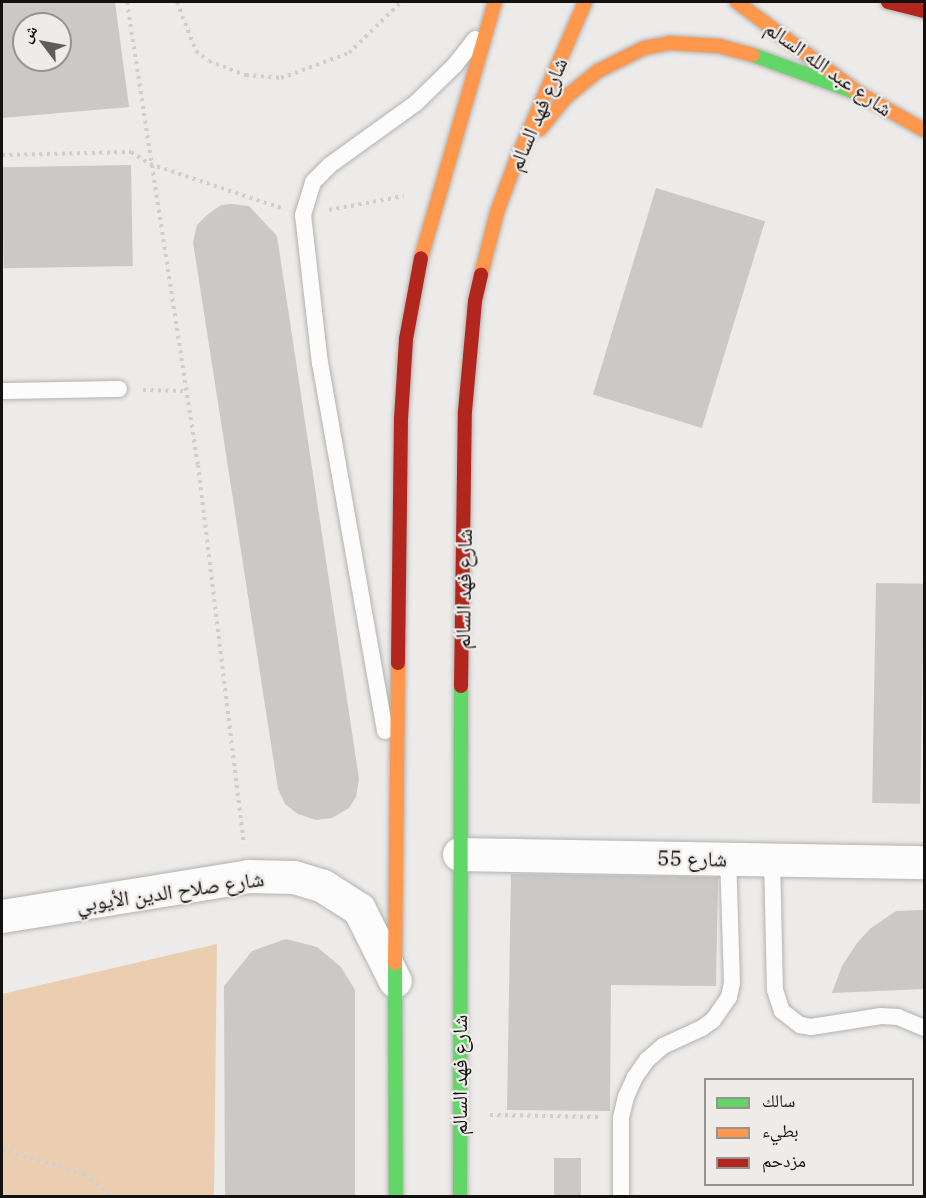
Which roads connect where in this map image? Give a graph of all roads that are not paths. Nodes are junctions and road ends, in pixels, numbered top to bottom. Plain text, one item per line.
1 (495, 2) edge
2 (569, 2) edge
3 (585, 2) edge
4 (737, 2) edge
5 (888, 2) edge
6 (913, 7) edge
7 (490, 20) junction
8 (572, 32) junction
9 (860, 94) junction
10 (924, 130) edge
11 (516, 161) junction
12 (119, 389) road end
13 (2, 391) edge
14 (397, 794) junction
15 (459, 854) junction
16 (728, 859) junction
17 (771, 859) junction
18 (924, 862) edge
19 (2, 916) edge
20 (395, 981) junction
21 (924, 1028) edge
22 (396, 1197) edge
23 (460, 1197) edge
24 (621, 1197) edge

1 - 7 main road
2 - 8 main road
3 - 8 main road, شارع فهد السالم
4 - 9 main road, شارع عبد الله السالم
5 - 6 main road
7 - 14 main road
7 - 14 lane
8 - 11 main road, شارع فهد السالم
9 - 10 main road, شارع عبد الله السالم
9 - 11 main road
11 - 15 main road, شارع فهد السالم
12 - 13 lane
14 - 20 main road
15 - 16 street, شارع 55
15 - 23 main road, شارع فهد السالم
16 - 17 street, شارع 55
16 - 24 lane
17 - 18 street, شارع 55
17 - 21 lane
19 - 20 street, شارع صلاح الدين الأيوبي
20 - 22 main road

